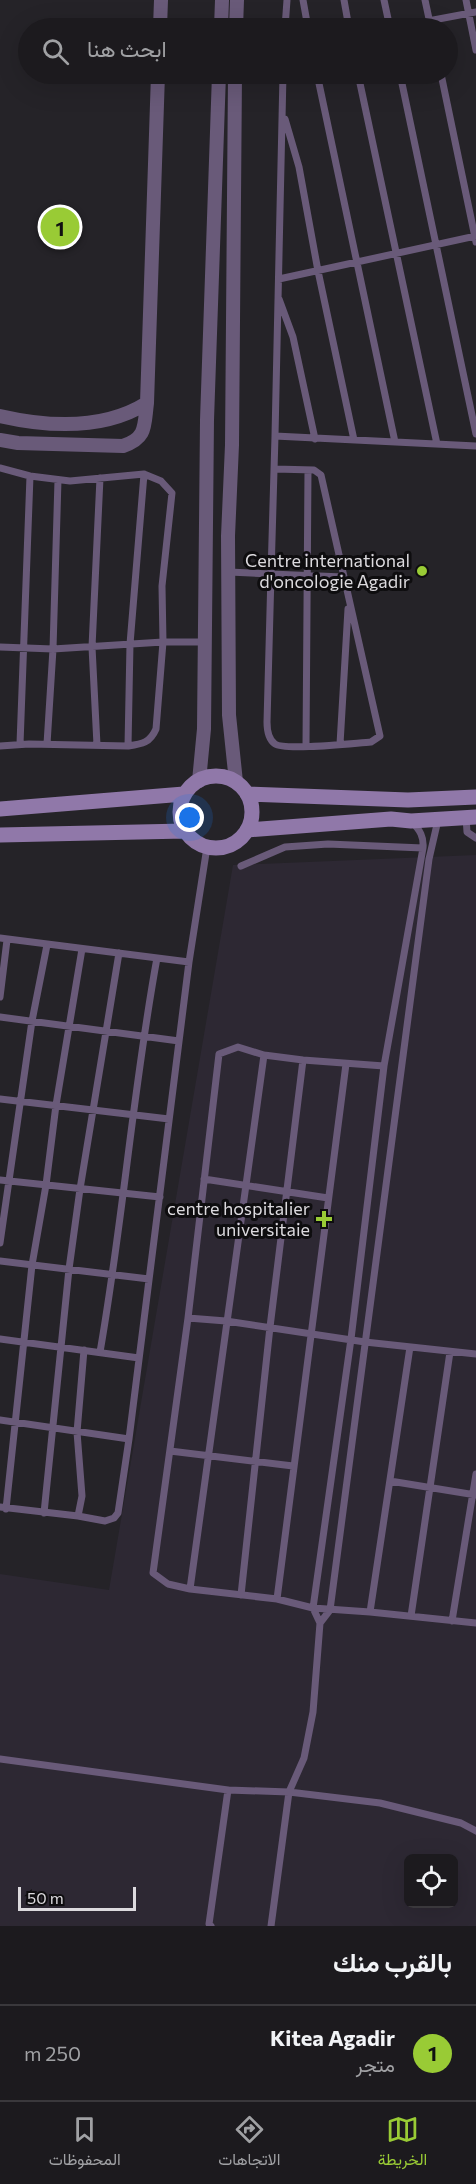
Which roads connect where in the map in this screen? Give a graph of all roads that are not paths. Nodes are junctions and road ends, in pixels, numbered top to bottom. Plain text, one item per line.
1 (161, 0) edge
2 (222, 0) edge
3 (237, 0) edge
4 (287, 0) edge
5 (303, 0) edge
6 (344, 0) edge
7 (384, 0) edge
8 (425, 0) edge
9 (466, 0) edge
10 (472, 13) edge
11 (160, 18) edge
12 (221, 18) edge
13 (236, 18) edge
14 (286, 18) edge
15 (306, 18) edge
16 (347, 18) edge
17 (388, 18) edge
18 (429, 18) edge
19 (454, 18) edge
20 (476, 50) edge
21 (158, 84) edge
22 (219, 84) edge
23 (235, 84) edge
24 (283, 84) edge
25 (319, 84) edge
26 (360, 84) edge
27 (401, 84) edge
28 (443, 84) edge
29 (282, 111) junction
30 (476, 238) edge
31 (436, 245) junction
32 (396, 254) junction
33 (358, 262) junction
34 (318, 271) junction
35 (279, 279) junction
36 (278, 296) junction
37 (147, 404) junction
38 (0, 416) edge
39 (476, 434) edge
40 (275, 436) junction
41 (315, 439) junction
42 (0, 440) edge
43 (354, 440) junction
44 (395, 442) junction
45 (437, 444) junction
46 (476, 446) edge
47 (0, 468) edge
48 (275, 469) junction
49 (308, 470) junction
50 (144, 474) junction
51 (30, 476) junction
52 (100, 478) junction
53 (58, 480) junction
54 (229, 572) junction
55 (271, 574) junction
56 (306, 575) junction
57 (343, 577) junction
58 (348, 600) junction
59 (163, 642) junction
60 (205, 642) junction
61 (130, 644) junction
62 (0, 647) edge
63 (23, 647) junction
64 (92, 647) junction
65 (53, 649) junction
66 (20, 744) junction
67 (47, 744) junction
68 (340, 744) junction
69 (97, 745) junction
70 (0, 746) edge
71 (128, 746) junction
72 (306, 746) junction
73 (199, 781) junction
74 (236, 782) junction
75 (184, 794) junction
76 (247, 794) junction
77 (476, 797) edge
78 (0, 809) edge
79 (471, 817) edge
80 (438, 819) junction
81 (411, 821) junction
82 (247, 830) junction
83 (185, 831) junction
84 (0, 835) edge
85 (476, 838) edge
86 (207, 847) junction
87 (423, 848) junction
88 (241, 866) dead end
89 (413, 904) junction
90 (424, 906) junction
91 (3, 939) edge
92 (47, 945) junction
93 (82, 949) junction
94 (119, 953) junction
95 (157, 957) junction
96 (189, 962) junction
97 (0, 997) edge
98 (0, 1017) edge
99 (32, 1021) junction
100 (69, 1026) junction
101 (107, 1031) junction
102 (144, 1036) junction
103 (179, 1041) junction
104 (264, 1055) junction
105 (303, 1060) junction
106 (346, 1064) junction
107 (384, 1066) junction
108 (0, 1099) edge
109 (19, 1101) junction
110 (56, 1105) junction
111 (94, 1110) junction
112 (134, 1115) junction
113 (170, 1119) junction
114 (204, 1179) junction
115 (0, 1180) edge
116 (9, 1181) junction
117 (45, 1185) junction
118 (246, 1186) junction
119 (80, 1189) junction
120 (287, 1192) junction
121 (122, 1193) junction
122 (160, 1197) junction
123 (328, 1198) junction
124 (0, 1243) edge
125 (0, 1261) edge
126 (32, 1265) junction
127 (69, 1269) junction
128 (114, 1275) junction
129 (149, 1279) junction
130 (188, 1318) junction
131 (226, 1321) junction
132 (270, 1327) junction
133 (311, 1332) junction
134 (0, 1339) edge
135 (351, 1340) junction
136 (365, 1342) junction
137 (24, 1343) junction
138 (62, 1346) junction
139 (410, 1347) junction
140 (84, 1350) junction
141 (100, 1352) junction
142 (450, 1352) junction
143 (476, 1354) edge
144 (139, 1358) junction
145 (0, 1420) edge
146 (14, 1423) junction
147 (54, 1427) junction
148 (77, 1432) junction
149 (129, 1439) junction
150 (170, 1452) junction
151 (208, 1457) junction
152 (255, 1462) junction
153 (293, 1466) junction
154 (476, 1474) edge
155 (390, 1481) junction
156 (429, 1488) junction
157 (474, 1494) edge
158 (3, 1508) edge
159 (44, 1513) junction
160 (78, 1516) junction
161 (190, 1589) junction
162 (241, 1595) junction
163 (277, 1599) junction
164 (313, 1608) junction
165 (330, 1610) junction
166 (370, 1612) junction
167 (411, 1616) junction
168 (452, 1620) junction
169 (320, 1623) junction
170 (476, 1623) edge
171 (0, 1759) edge
172 (228, 1790) junction
173 (289, 1792) junction
174 (476, 1831) edge
175 (211, 1926) edge
176 (271, 1926) edge

1 - 11 street
2 - 12 street
3 - 13 street
4 - 14 lane
5 - 15 lane
6 - 16 lane
7 - 17 lane
8 - 18 lane
9 - 10 lane
10 - 19 lane
10 - 20 lane
21 - 37 street
22 - 60 street
23 - 54 street
24 - 29 lane
25 - 33 lane
26 - 32 lane
27 - 31 lane
28 - 30 lane
29 - 34 lane
29 - 35 lane
30 - 31 lane
31 - 32 lane
31 - 39 lane
32 - 33 lane
32 - 45 lane
33 - 34 lane
33 - 44 lane
34 - 35 lane
34 - 43 lane
35 - 36 lane
36 - 40 lane
36 - 41 lane
37 - 38 street
37 - 42 street
40 - 41 lane
40 - 48 lane
41 - 43 lane
43 - 44 lane
44 - 45 lane
45 - 46 lane
47 - 51 lane
48 - 49 lane
48 - 55 lane
49 - 56 lane
49 - 57 lane
50 - 52 lane
50 - 59 lane
50 - 61 lane
51 - 53 lane
51 - 63 lane
52 - 53 lane
52 - 64 lane
53 - 65 lane
54 - 55 lane
54 - 74 street
55 - 56 lane
55 - 72 lane
56 - 57 lane
56 - 72 lane
57 - 58 lane
58 - 68 lane
58 - 68 lane
59 - 60 lane
59 - 61 lane
59 - 71 lane
60 - 73 street
61 - 64 lane
61 - 71 lane
62 - 63 lane
63 - 65 lane
63 - 66 lane
64 - 65 lane
64 - 69 lane
65 - 67 lane
66 - 67 lane
66 - 70 lane
67 - 69 lane
68 - 72 lane
69 - 71 lane
73 - 74 street
73 - 75 street
74 - 76 street
75 - 78 street
75 - 83 street
76 - 77 street
76 - 82 street
79 - 80 street
79 - 85 lane
80 - 81 street
80 - 90 lane
81 - 82 street
81 - 87 lane
82 - 86 street
83 - 84 street
83 - 86 street
86 - 96 lane
87 - 88 lane
87 - 89 lane
89 - 90 lane
89 - 107 lane
90 - 136 lane
91 - 92 lane
91 - 97 lane
92 - 93 lane
92 - 99 lane
93 - 94 lane
93 - 100 lane
94 - 95 lane
94 - 101 lane
95 - 96 lane
95 - 102 lane
96 - 103 lane
98 - 99 lane
99 - 100 lane
99 - 109 lane
100 - 101 lane
100 - 110 lane
101 - 102 lane
101 - 111 lane
102 - 103 lane
102 - 112 lane
103 - 113 lane
104 - 105 lane
104 - 114 lane
104 - 118 lane
105 - 106 lane
105 - 120 lane
106 - 107 lane
106 - 123 lane
107 - 135 lane
108 - 109 lane
109 - 110 lane
109 - 116 lane
110 - 111 lane
110 - 117 lane
111 - 112 lane
111 - 119 lane
112 - 113 lane
112 - 121 lane
113 - 122 lane
114 - 118 lane
114 - 130 lane
115 - 116 lane
116 - 117 lane
116 - 124 lane
117 - 119 lane
117 - 126 lane
118 - 120 lane
118 - 131 lane
119 - 121 lane
119 - 127 lane
120 - 123 lane
120 - 132 lane
121 - 122 lane
121 - 128 lane
122 - 129 lane
123 - 133 lane
125 - 126 lane
126 - 127 lane
126 - 137 lane
127 - 128 lane
127 - 138 lane
128 - 129 lane
128 - 141 lane
129 - 144 lane
130 - 131 lane
130 - 150 lane
131 - 132 lane
131 - 151 lane
132 - 133 lane
132 - 152 lane
133 - 135 lane
133 - 153 lane
134 - 137 lane
135 - 136 lane
135 - 164 lane
136 - 139 lane
136 - 165 lane
137 - 138 lane
137 - 146 lane
138 - 140 lane
138 - 147 lane
139 - 142 lane
139 - 155 lane
140 - 141 lane
140 - 148 lane
141 - 144 lane
142 - 143 lane
142 - 156 lane
144 - 149 lane
145 - 146 lane
146 - 147 lane
146 - 158 lane
147 - 148 lane
147 - 159 lane
148 - 149 lane
148 - 160 lane
149 - 160 lane
150 - 151 lane
150 - 161 lane
151 - 152 lane
151 - 161 lane
152 - 153 lane
152 - 162 lane
153 - 163 lane
154 - 157 lane
155 - 156 lane
155 - 166 lane
156 - 157 lane
156 - 167 lane
157 - 168 lane
158 - 159 lane
159 - 160 lane
161 - 162 lane
162 - 163 lane
163 - 164 lane
164 - 165 lane
164 - 169 lane
165 - 166 lane
165 - 169 lane
166 - 167 lane
167 - 168 lane
168 - 170 lane
169 - 173 lane
171 - 172 lane
172 - 173 lane
172 - 175 lane
173 - 174 lane
173 - 176 lane

